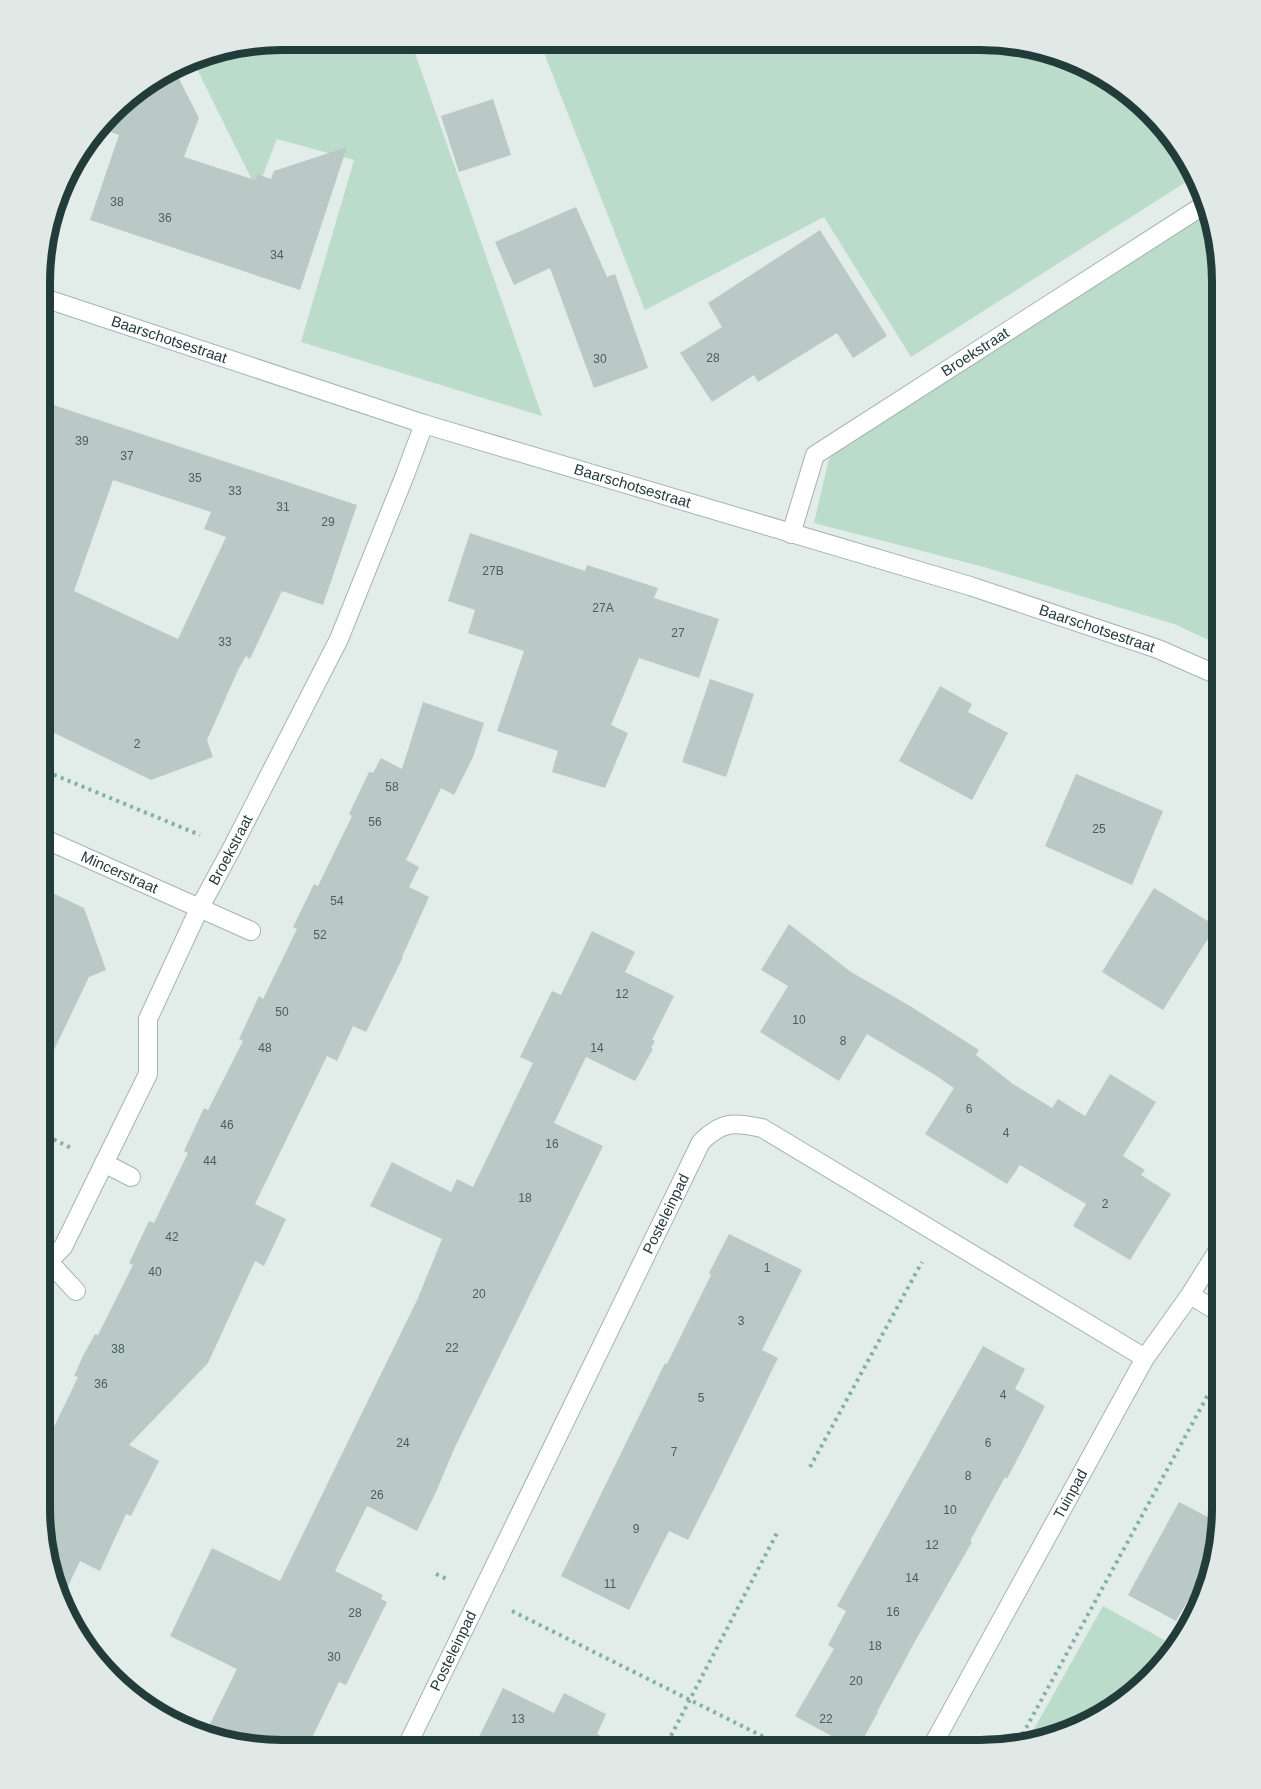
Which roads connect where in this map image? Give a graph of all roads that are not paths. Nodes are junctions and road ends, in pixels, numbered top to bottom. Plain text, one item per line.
1 (1199, 208) edge
2 (50, 300) edge
3 (424, 424) junction
4 (792, 534) junction
5 (1212, 673) edge
6 (50, 842) edge
7 (199, 909) junction
8 (251, 931) dead end
9 (104, 1163) junction
10 (131, 1177) dead end
11 (1212, 1260) edge
12 (50, 1261) edge
13 (50, 1272) edge
14 (76, 1291) dead end
15 (1190, 1295) junction
16 (1212, 1308) edge
17 (1145, 1358) junction
18 (410, 1740) edge
19 (935, 1740) edge

1 - 4 street, Broekstraat
2 - 3 street, Baarschotsestraat
3 - 4 street, Baarschotsestraat
3 - 7 street, Broekstraat
4 - 5 street, Baarschotsestraat
6 - 7 street, Mincerstraat
7 - 8 street, Mincerstraat
7 - 9 street, Broekstraat
9 - 10 street
9 - 12 street, Broekstraat
11 - 15 street, Tuinpad
13 - 14 street
15 - 16 street
15 - 17 street, Tuinpad
17 - 18 street, Posteleinpad
17 - 19 street, Tuinpad

